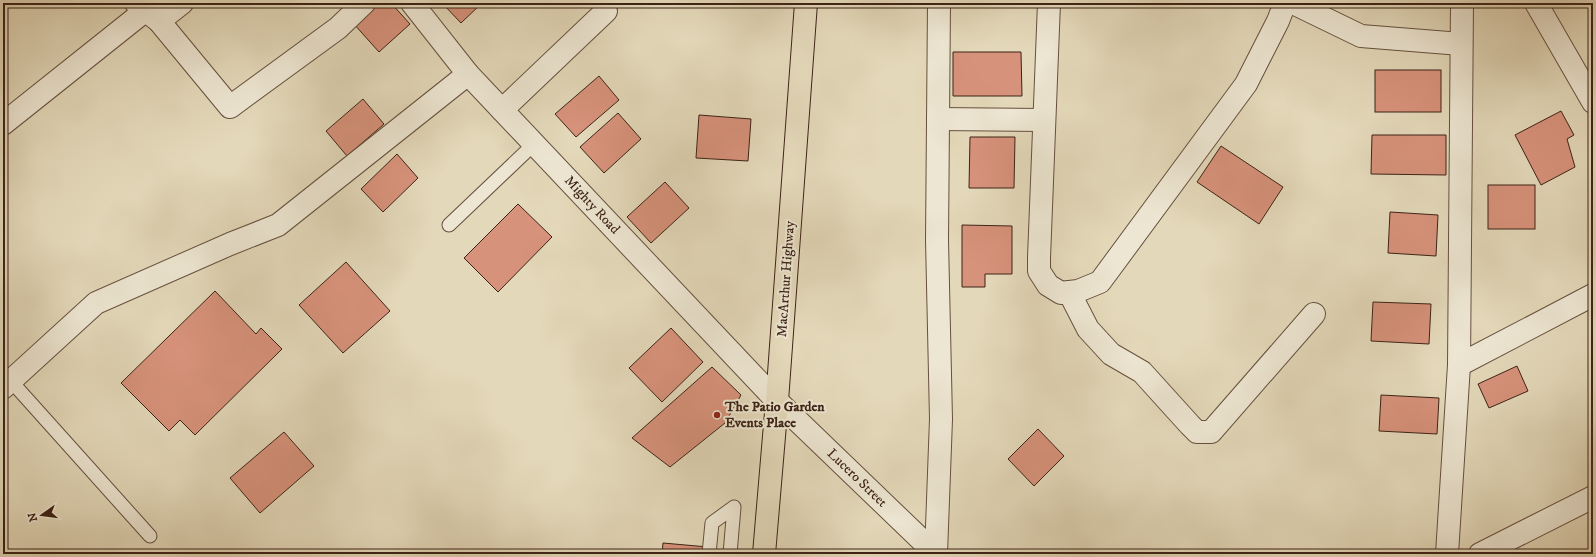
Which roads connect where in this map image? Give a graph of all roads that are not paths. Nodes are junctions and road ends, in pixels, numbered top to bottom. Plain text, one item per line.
1 (182, 3) edge
2 (364, 3) edge
3 (412, 3) edge
4 (806, 3) edge
5 (939, 3) edge
6 (1049, 3) edge
7 (1285, 3) edge
8 (1293, 3) edge
9 (1462, 3) edge
10 (1536, 3) edge
11 (147, 11) edge
12 (606, 11) dead end
13 (1461, 44) junction
14 (468, 74) junction
15 (1593, 102) edge
16 (502, 110) junction
17 (938, 119) junction
18 (1044, 120) junction
19 (3, 124) edge
20 (534, 144) junction
21 (449, 224) dead end
22 (1069, 292) junction
23 (1593, 295) edge
24 (1314, 314) dead end
25 (1459, 365) junction
26 (7, 384) edge
27 (777, 401) junction
28 (1593, 497) edge
29 (150, 536) dead end
30 (709, 554) edge
31 (730, 554) edge
32 (764, 554) edge
33 (936, 554) edge
34 (1447, 554) edge
35 (1480, 554) edge

1 - 11 street
2 - 11 street
3 - 14 street, Mighty Road
4 - 27 highway, MacArthur Highway
5 - 17 street
6 - 18 street
7 - 22 street
8 - 13 street
9 - 13 street
10 - 15 street
11 - 19 street
12 - 16 street
13 - 25 street
14 - 16 street, Mighty Road
14 - 26 street
16 - 20 street, Mighty Road
17 - 18 street
17 - 33 street
18 - 22 street
20 - 21 lane
20 - 27 street, Mighty Road
22 - 24 street
23 - 25 street
25 - 34 street
26 - 29 lane
27 - 32 highway, MacArthur Highway
27 - 33 street, Lucero Street
28 - 35 street
30 - 31 lane

